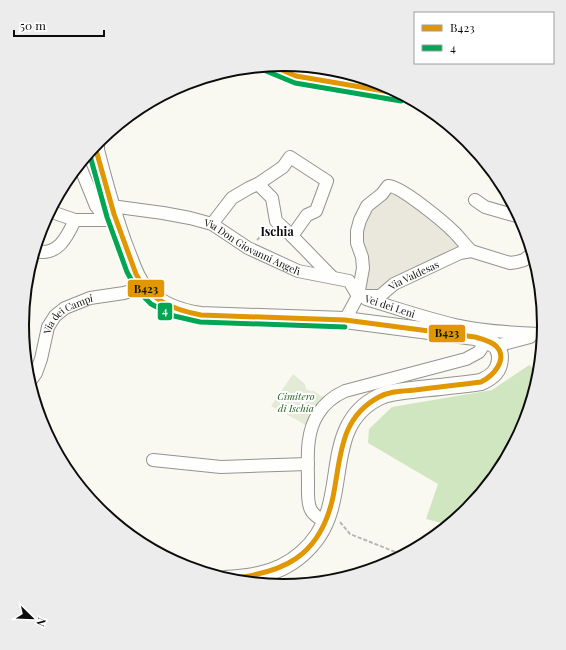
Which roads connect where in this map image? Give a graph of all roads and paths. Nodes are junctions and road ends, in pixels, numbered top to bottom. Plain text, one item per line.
1 (284, 71) edge
2 (381, 90) edge
3 (97, 153) edge
4 (81, 170) edge
5 (258, 184) junction
6 (475, 200) dead end
7 (55, 213) edge
8 (512, 215) edge
9 (111, 216) junction
10 (75, 220) junction
11 (276, 221) junction
12 (212, 224) junction
13 (292, 236) junction
14 (254, 242) dead end
15 (471, 251) junction
16 (40, 252) edge
17 (528, 257) edge
18 (332, 277) junction
19 (144, 287) junction
20 (358, 296) junction
21 (345, 320) junction
22 (537, 333) edge
23 (536, 334) edge
24 (491, 344) junction
25 (34, 376) edge
26 (153, 460) dead end
27 (308, 464) junction
28 (327, 517) junction
29 (396, 552) edge
30 (253, 577) edge

1 - 2 street
3 - 9 street
4 - 9 street
5 - 11 street
5 - 12 street
5 - 13 street
6 - 8 street
7 - 10 street, Via Don Giovanni Angeli
9 - 10 street, Via Don Giovanni Angeli
9 - 12 street, Via Don Giovanni Angeli
9 - 19 street
10 - 16 street
11 - 13 street
11 - 14 path
12 - 18 street, Via Don Giovanni Angeli
13 - 18 street
15 - 17 street
15 - 20 street, Via Valdesas
15 - 20 street
18 - 20 street, Via Don Giovanni Angeli
19 - 21 street
19 - 25 street, Via dei Campi
20 - 21 street
20 - 22 street, Vei dei Leni
21 - 24 street
23 - 24 street
24 - 27 street
24 - 28 street
26 - 27 street
27 - 28 street
28 - 29 path
28 - 30 street

